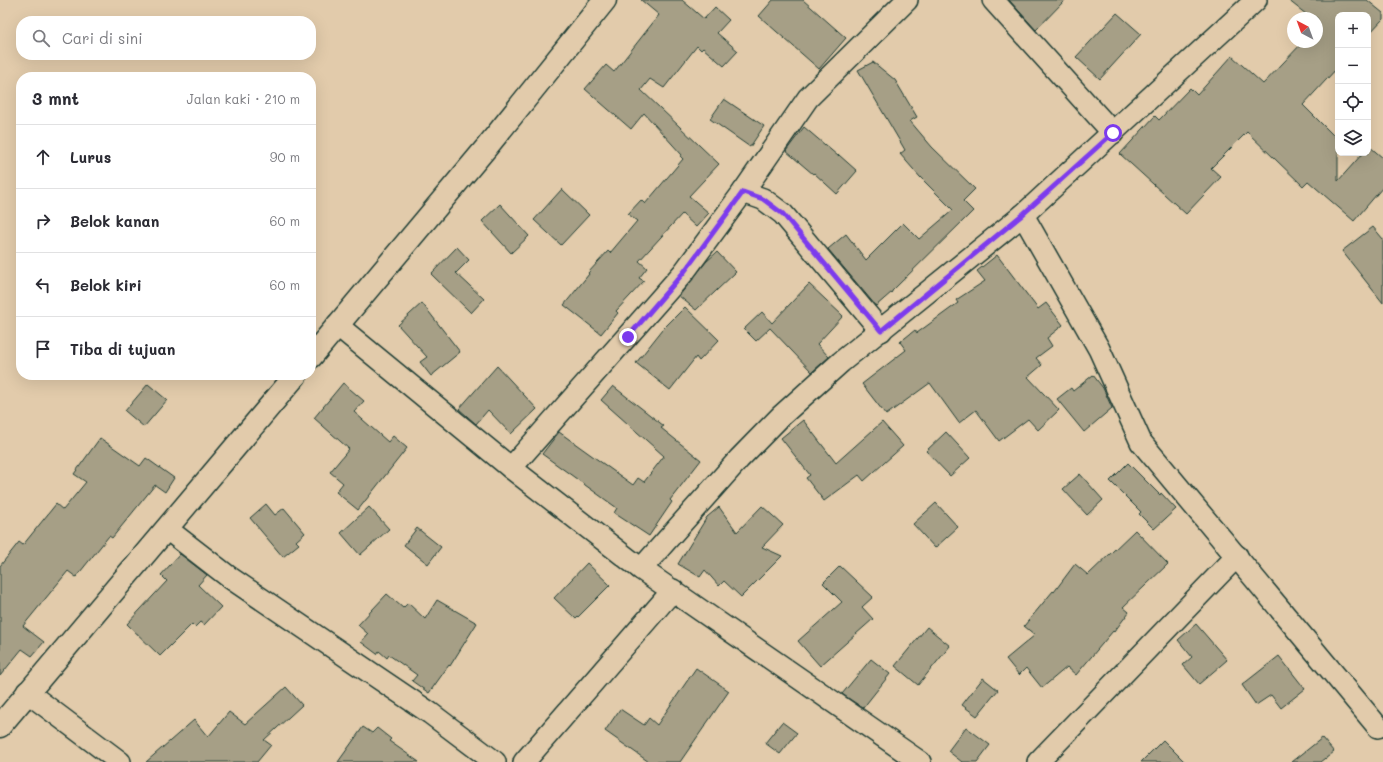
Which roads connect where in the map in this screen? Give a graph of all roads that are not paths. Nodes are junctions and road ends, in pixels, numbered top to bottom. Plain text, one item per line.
1 (605, 0) edge
2 (907, 0) edge
3 (993, 0) edge
4 (1256, 0) edge
5 (1113, 133) junction
6 (743, 192) junction
7 (1022, 215) junction
8 (337, 325) junction
9 (881, 331) junction
10 (316, 351) edge
11 (292, 380) edge
12 (511, 468) junction
13 (166, 529) junction
14 (1237, 556) junction
15 (641, 569) junction
16 (672, 590) junction
17 (27, 692) junction
18 (0, 726) edge
19 (1378, 727) dead end
20 (120, 762) edge
21 (495, 762) edge
22 (524, 762) edge
23 (920, 762) edge
24 (1038, 762) edge

1 - 8 street
2 - 6 street
3 - 5 street
4 - 5 street
5 - 7 street
6 - 9 street
6 - 12 street
7 - 9 street
7 - 14 street
8 - 10 street
8 - 12 street
9 - 15 street
11 - 13 street
12 - 15 street
13 - 17 street
13 - 21 street
14 - 19 street
14 - 24 street
15 - 16 street
16 - 22 street
16 - 23 street
17 - 18 street
17 - 20 street

